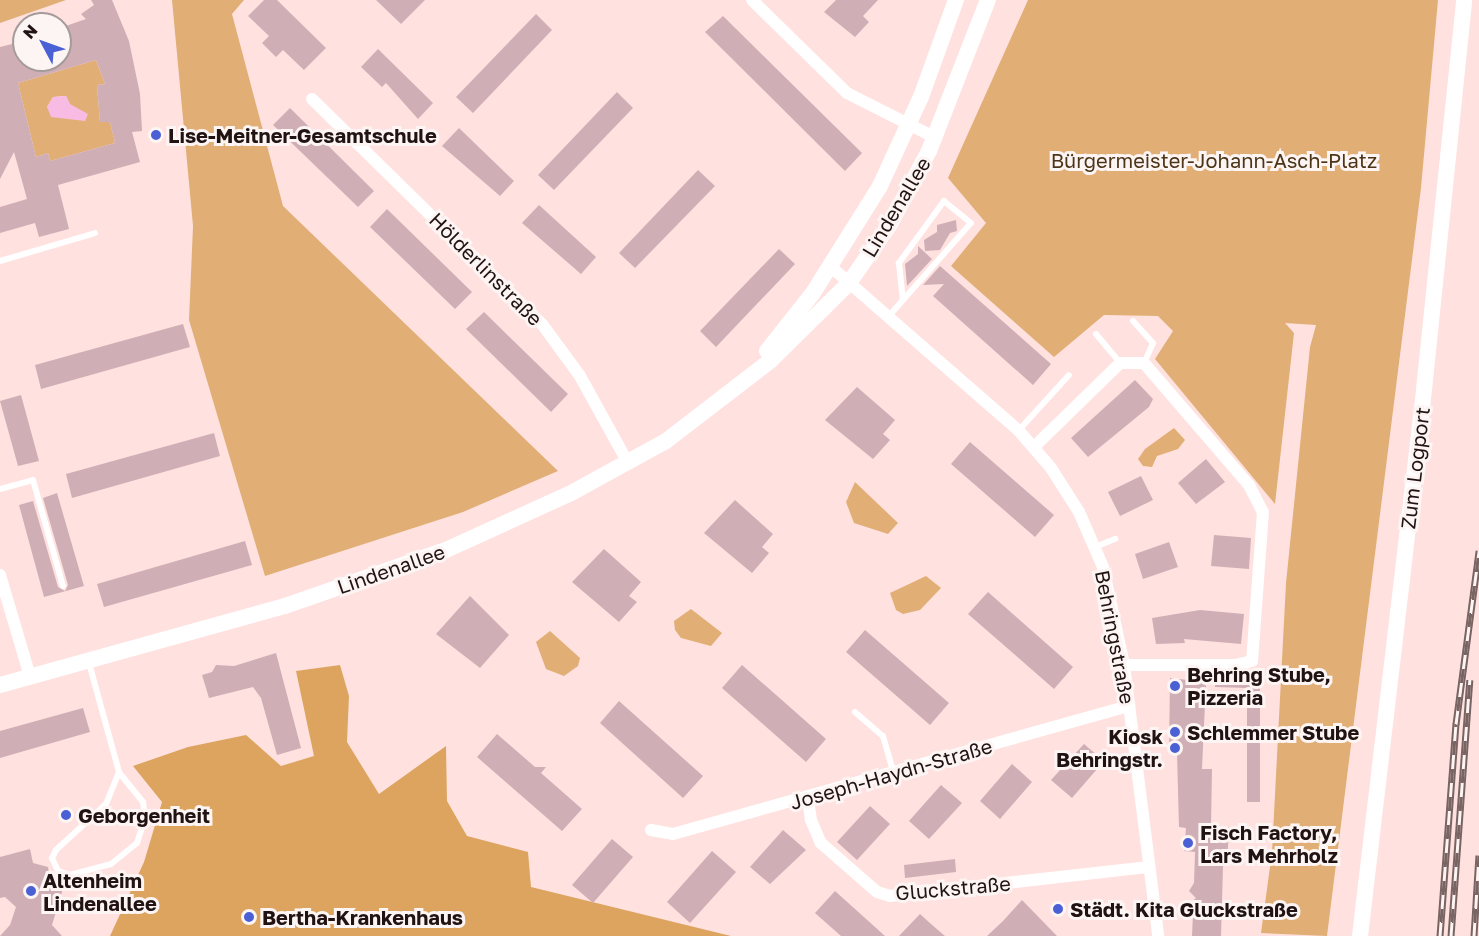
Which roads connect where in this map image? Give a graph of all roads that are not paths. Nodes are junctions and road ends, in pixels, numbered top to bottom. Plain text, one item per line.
1 (752, 0) edge
2 (956, 0) edge
3 (988, 0) edge
4 (1464, 0) edge
5 (312, 99) dead end
6 (910, 125) junction
7 (936, 138) junction
8 (95, 233) dead end
9 (0, 261) edge
10 (830, 266) junction
11 (849, 283) junction
12 (903, 299) junction
13 (888, 317) junction
14 (1133, 321) dead end
15 (1096, 334) dead end
16 (1120, 363) junction
17 (1144, 363) junction
18 (748, 375) junction
19 (1069, 375) dead end
20 (1019, 431) junction
21 (1034, 447) junction
22 (628, 463) junction
23 (0, 489) edge
24 (1116, 539) dead end
25 (1095, 547) junction
26 (0, 575) edge
27 (63, 586) dead end
28 (89, 662) junction
29 (1124, 665) junction
30 (30, 676) junction
31 (0, 685) edge
32 (1129, 706) junction
33 (855, 712) dead end
34 (119, 771) junction
35 (894, 772) junction
36 (808, 799) junction
37 (651, 830) dead end
38 (1149, 867) junction
39 (1158, 936) edge
40 (1360, 936) edge

1 - 6 street
2 - 6 street, Lindenallee
3 - 7 street, Lindenallee
4 - 40 street, Zum Logport
5 - 22 street, Hölderlinstraße
6 - 7 street
6 - 10 street, Lindenallee
7 - 11 street, Lindenallee
8 - 9 lane
10 - 11 street, Behringstraße
10 - 18 street, Lindenallee
11 - 13 street, Behringstraße
11 - 18 street, Lindenallee
12 - 12 lane
12 - 13 lane
13 - 20 street, Behringstraße
14 - 17 lane
15 - 16 lane
16 - 17 street
16 - 21 street
17 - 29 street
18 - 22 street, Lindenallee
19 - 20 lane
20 - 21 street, Behringstraße
21 - 25 street, Behringstraße
22 - 28 street, Lindenallee
23 - 27 lane
24 - 25 lane
25 - 29 street, Behringstraße
26 - 30 street
28 - 30 street, Lindenallee
28 - 34 lane
29 - 32 street, Behringstraße
30 - 31 street, Lindenallee
32 - 35 street, Joseph-Haydn-Straße
32 - 38 street, Behringstraße
33 - 35 lane
34 - 34 lane
35 - 36 street, Joseph-Haydn-Straße
36 - 37 street, Joseph-Haydn-Straße
36 - 38 street, Gluckstraße
38 - 39 street, Behringstraße

